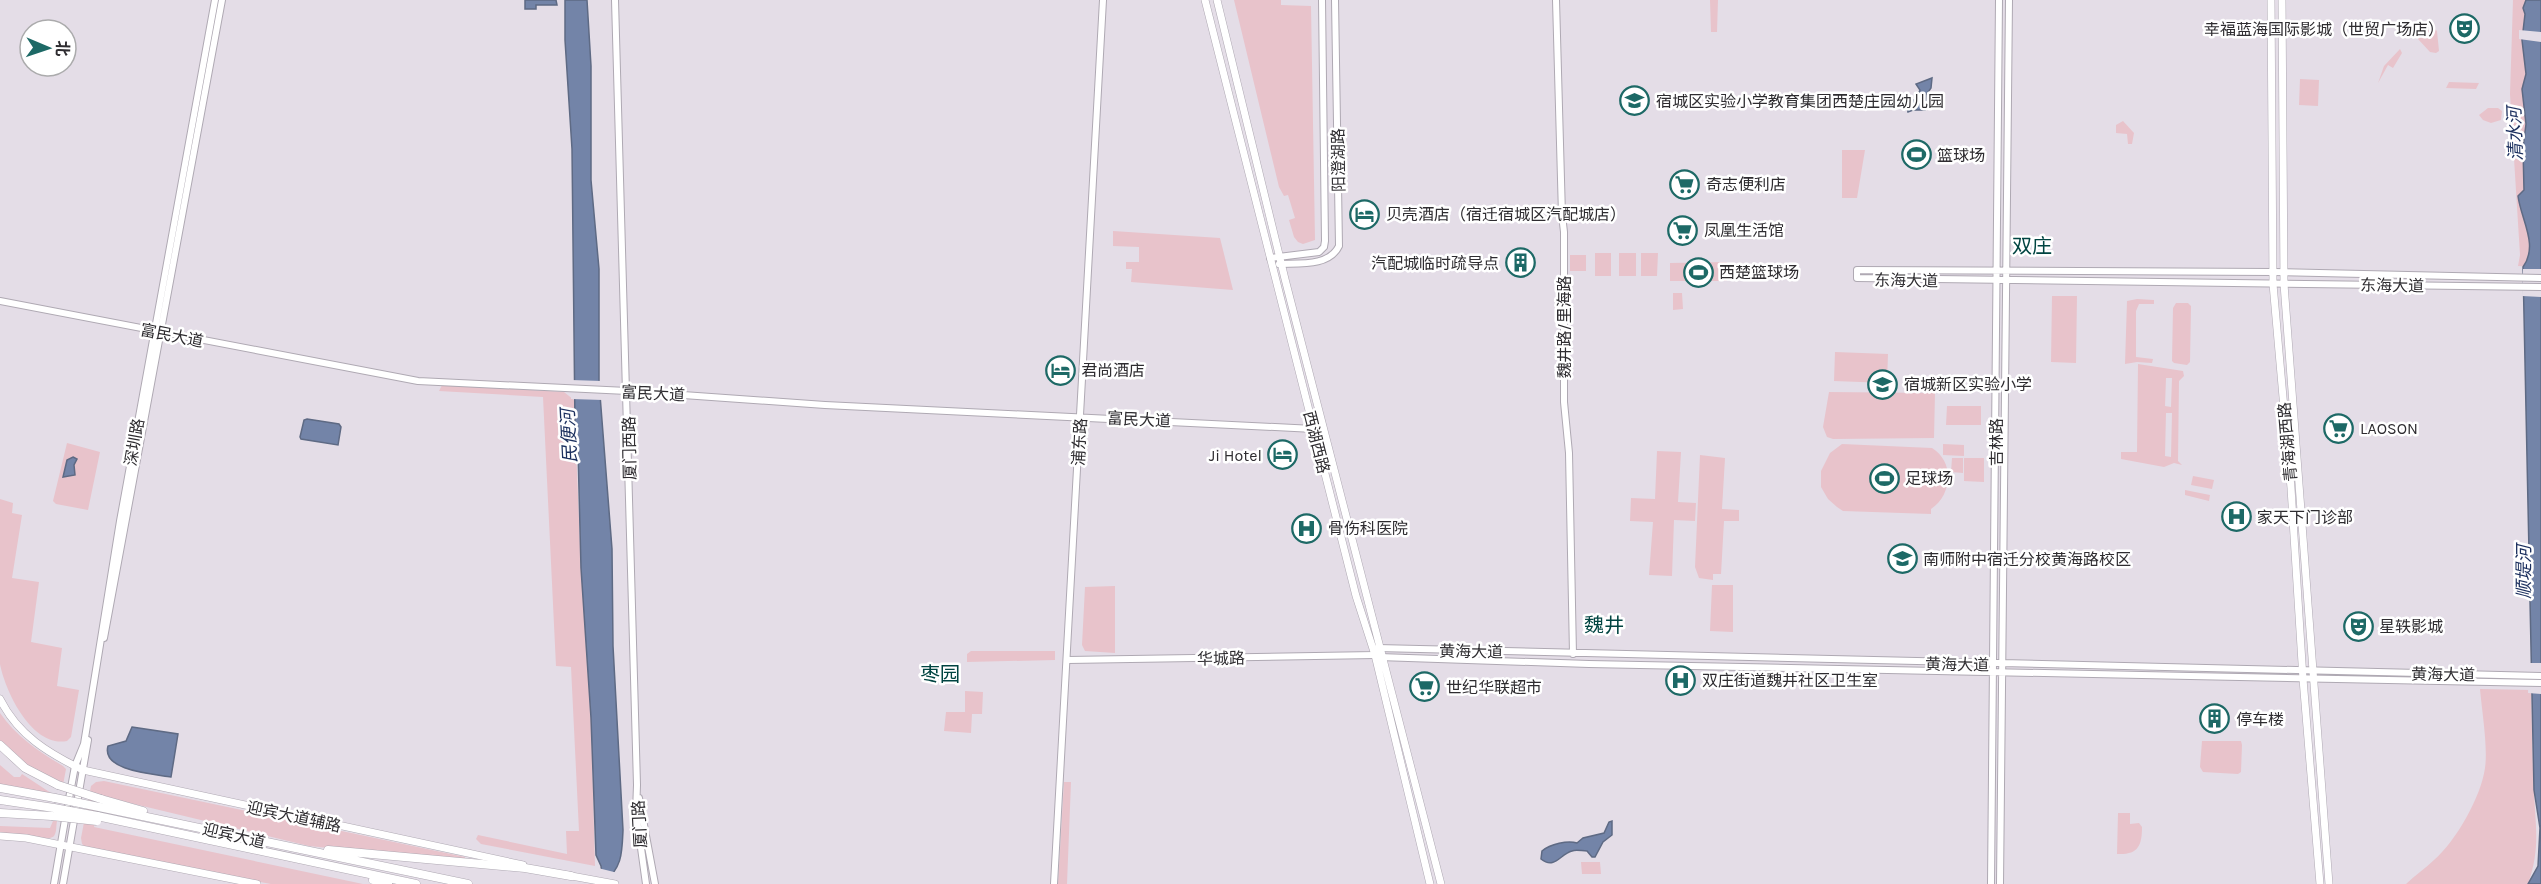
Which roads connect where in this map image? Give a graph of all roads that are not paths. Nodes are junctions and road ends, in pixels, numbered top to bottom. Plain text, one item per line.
1 (215, 0) edge
2 (222, 0) edge
3 (615, 0) edge
4 (1103, 0) edge
5 (1205, 0) edge
6 (1217, 0) edge
7 (1322, 0) edge
8 (1335, 0) edge
9 (1556, 0) edge
10 (1999, 0) edge
11 (2009, 0) edge
12 (2271, 0) edge
13 (2282, 0) edge
14 (1281, 260) junction
15 (1271, 261) junction
16 (1997, 270) junction
17 (2008, 270) junction
18 (2273, 272) junction
19 (2283, 272) junction
20 (2541, 278) edge
21 (1997, 282) junction
22 (2007, 282) junction
23 (2273, 284) junction
24 (2284, 284) junction
25 (2541, 287) edge
26 (0, 301) edge
27 (156, 332) junction
28 (627, 391) junction
29 (1080, 416) junction
30 (1314, 429) junction
31 (1378, 653) junction
32 (1574, 654) junction
33 (1068, 660) junction
34 (1995, 665) junction
35 (2003, 665) junction
36 (2312, 670) junction
37 (1994, 673) junction
38 (2002, 674) junction
39 (2303, 675) junction
40 (2541, 676) edge
41 (2313, 679) junction
42 (2523, 680) junction
43 (2541, 683) edge
44 (0, 699) edge
45 (0, 744) edge
46 (75, 766) junction
47 (83, 770) junction
48 (0, 788) edge
49 (637, 788) junction
50 (0, 800) edge
51 (100, 803) junction
52 (53, 812) junction
53 (0, 813) edge
54 (0, 836) edge
55 (60, 845) junction
56 (284, 846) junction
57 (68, 847) junction
58 (290, 858) junction
59 (571, 876) junction
60 (54, 884) edge
61 (63, 884) edge
62 (257, 884) edge
63 (388, 884) edge
64 (416, 884) edge
65 (468, 884) edge
66 (615, 884) edge
67 (646, 884) edge
68 (655, 884) edge
69 (1054, 884) edge
70 (1430, 884) edge
71 (1441, 884) edge
72 (1991, 884) edge
73 (2000, 884) edge
74 (2320, 884) edge
75 (2329, 884) edge

1 - 27 street, 深圳路
2 - 27 street, 深圳路
3 - 28 street, 厦门西路
4 - 29 street, 浦东路
5 - 15 main road, 西湖西路
6 - 14 main road, 西湖西路
7 - 14 street, 阳澄湖路
8 - 14 street, 阳澄湖路
9 - 32 street, 魏井路/里海路
10 - 16 street, 吉林路
11 - 17 street, 吉林路
12 - 18 main road, 青海湖西路
13 - 19 main road, 青海湖西路
14 - 15 street, 阳澄湖路
14 - 31 main road, 西湖西路
15 - 30 main road, 西湖西路
16 - 17 street, 东海大道
16 - 21 street, 吉林路
16 - 21 street, 东海大道
17 - 18 street, 东海大道
17 - 22 street, 吉林路
18 - 19 street, 东海大道
18 - 23 main road, 青海湖西路
19 - 20 street, 东海大道
19 - 24 main road, 青海湖西路
21 - 22 street, 东海大道
21 - 34 street, 吉林路
22 - 23 street, 东海大道
22 - 35 street, 吉林路
23 - 24 street, 东海大道
23 - 39 main road, 青海湖西路
24 - 25 street, 东海大道
24 - 36 main road, 青海湖西路
26 - 27 street, 富民大道
27 - 28 street, 富民大道
27 - 46 street, 深圳路
27 - 47 street, 深圳路
28 - 29 street, 富民大道
28 - 49 street, 厦门西路
29 - 30 street, 富民大道
29 - 33 street, 浦东路
30 - 31 main road, 西湖西路
31 - 32 street, 黄海大道
31 - 33 street, 华城路
31 - 37 street, 黄海大道
31 - 70 main road, 西湖西路
31 - 71 main road, 西湖西路
32 - 34 street, 黄海大道
33 - 69 street, 浦东路
34 - 35 street, 黄海大道
34 - 37 street, 吉林路
35 - 38 street, 吉林路
35 - 39 street, 黄海大道
36 - 39 street, 黄海大道
36 - 41 main road, 青海湖西路
36 - 42 street, 黄海大道
37 - 38 street, 黄海大道
37 - 72 street, 吉林路
38 - 39 street, 黄海大道
38 - 73 street, 吉林路
39 - 41 street, 黄海大道
39 - 74 main road, 青海湖西路
40 - 42 street, 黄海大道
41 - 42 street, 黄海大道
41 - 75 main road, 青海湖西路
42 - 43 street, 黄海大道
44 - 46 main road, 迎宾大道辅路
45 - 51 highway, bridge
46 - 47 main road, 迎宾大道辅路
46 - 55 street, 深圳路
47 - 57 street, 深圳路
47 - 59 main road, 迎宾大道辅路
48 - 51 highway, bridge
49 - 67 street, 厦门路
49 - 68 street, 厦门路
50 - 52 highway, 迎宾大道
51 - 56 highway, 迎宾大道
52 - 53 highway
52 - 58 highway, 迎宾大道, bridge
54 - 55 main road
55 - 57 main road
55 - 60 street, 深圳路
56 - 59 highway
56 - 65 highway, 迎宾大道
57 - 61 street, 深圳路
57 - 62 main road
58 - 63 highway
58 - 64 highway, 迎宾大道
59 - 66 main road, 迎宾大道辅路

